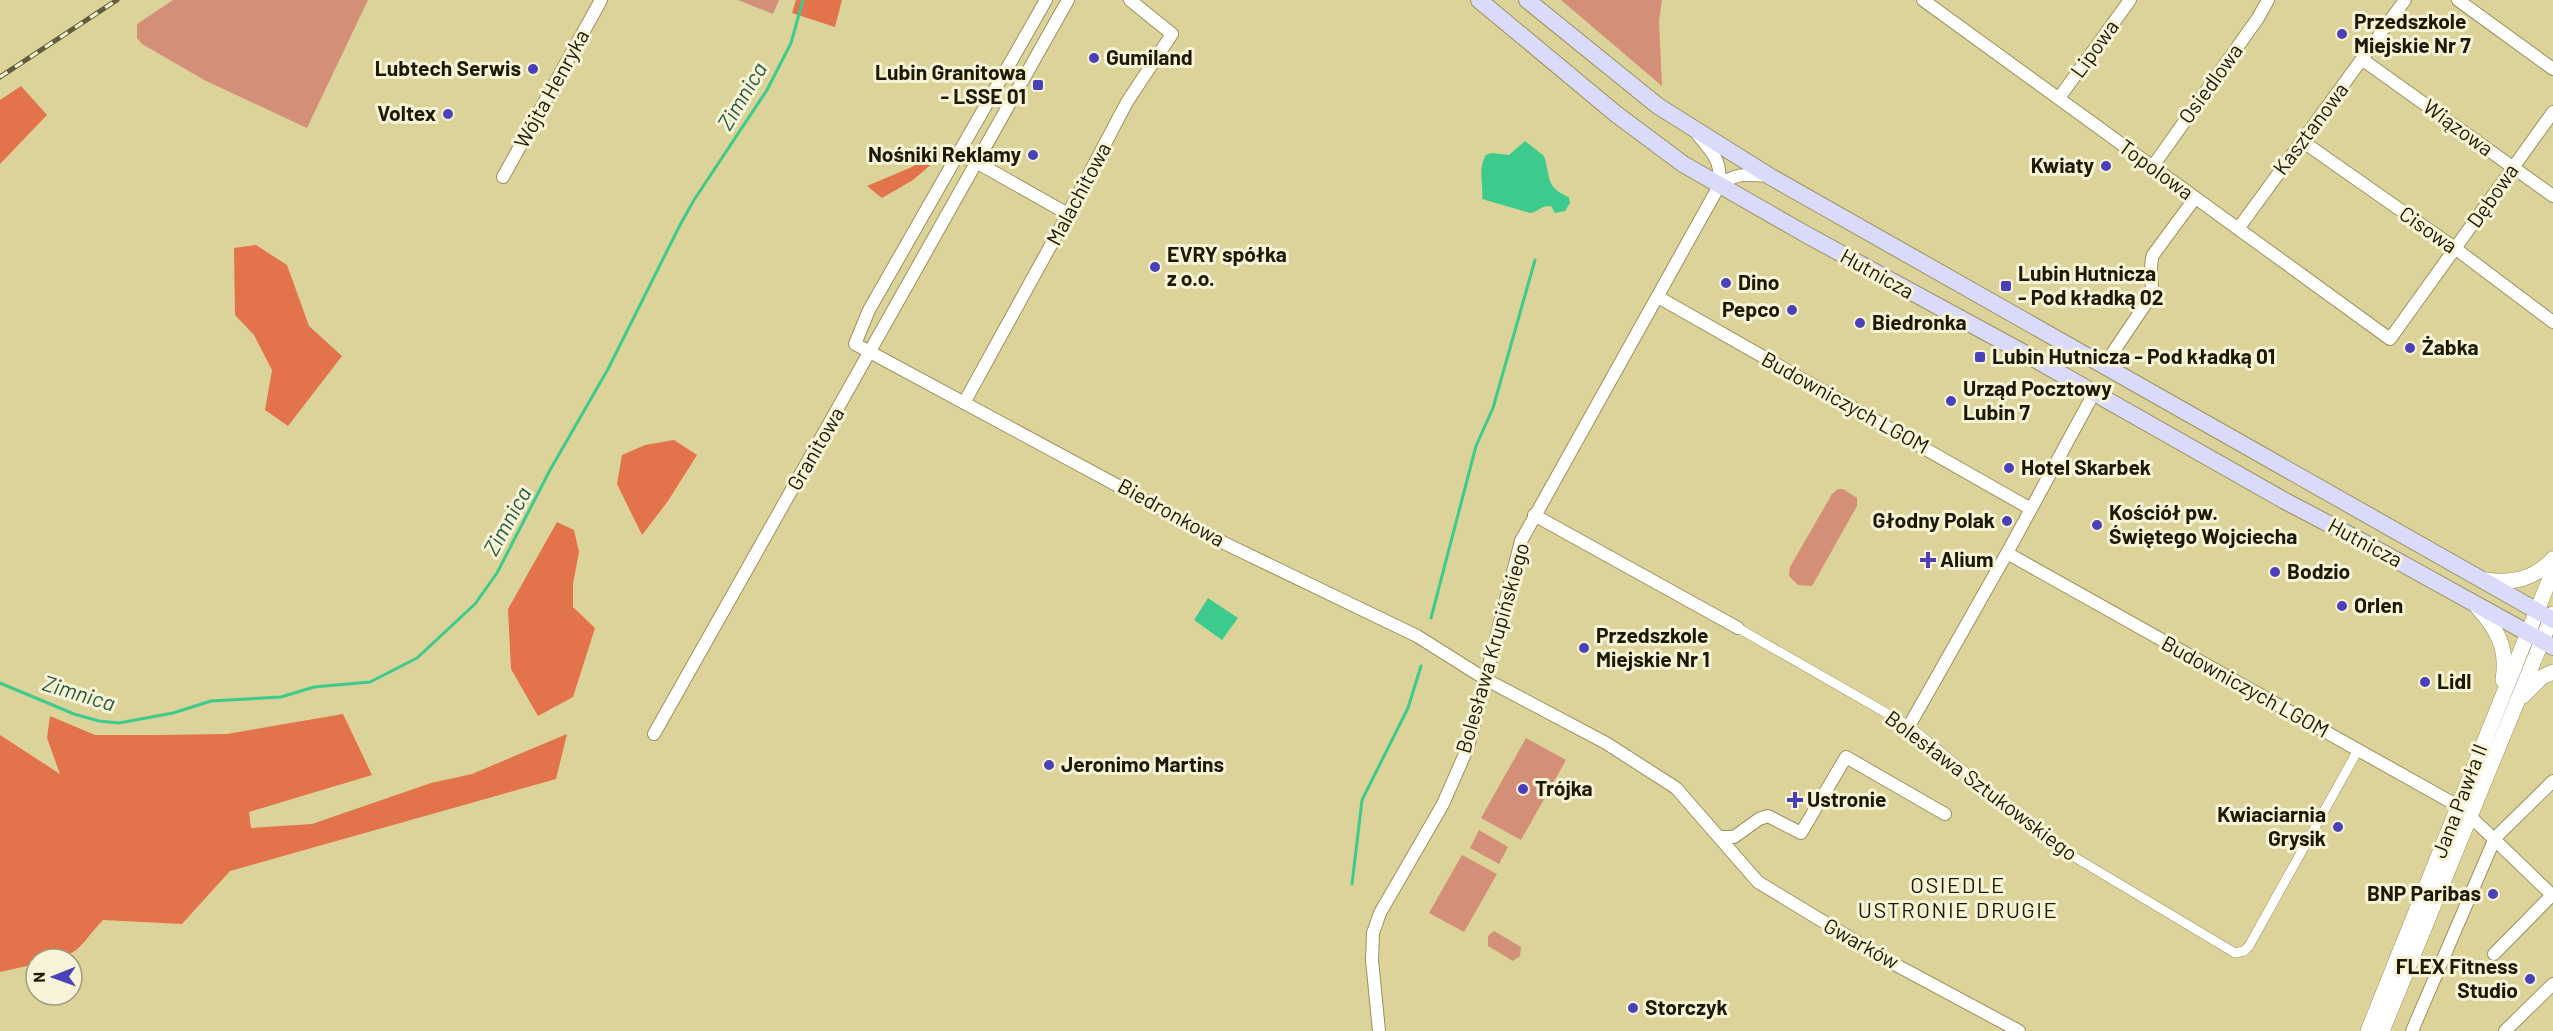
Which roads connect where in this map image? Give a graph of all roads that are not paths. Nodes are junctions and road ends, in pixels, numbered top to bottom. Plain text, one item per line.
1 (601, 0) edge
2 (1046, 0) edge
3 (1068, 0) edge
4 (1130, 0) edge
5 (1479, 0) edge
6 (1527, 0) edge
7 (2130, 0) edge
8 (2268, 0) edge
9 (2405, 0) edge
10 (2458, 0) edge
11 (1929, 2) edge
12 (2363, 60) junction
13 (2553, 69) edge
14 (2059, 98) junction
15 (2553, 112) edge
16 (1695, 131) junction
17 (2302, 141) junction
18 (958, 155) junction
19 (976, 162) junction
20 (2152, 166) junction
21 (2513, 167) junction
22 (503, 177) dead end
23 (1771, 177) junction
24 (1719, 186) junction
25 (2553, 196) edge
26 (2195, 198) junction
27 (1068, 214) junction
28 (2238, 229) junction
29 (2456, 249) junction
30 (1658, 297) junction
31 (2552, 322) edge
32 (2390, 339) joint
33 (871, 352) junction
34 (2104, 364) junction
35 (2094, 393) junction
36 (964, 403) junction
37 (2031, 509) junction
38 (1534, 515) junction
39 (2007, 553) junction
40 (2553, 559) edge
41 (2553, 571) edge
42 (2487, 580) junction
43 (2472, 601) junction
44 (2548, 616) edge
45 (1738, 628) joint
46 (2527, 632) junction
47 (2547, 644) edge
48 (2553, 672) edge
49 (1487, 680) junction
50 (2517, 702) junction
51 (2497, 707) junction
52 (1909, 726) junction
53 (654, 734) dead end
54 (2358, 750) junction
55 (2553, 781) edge
56 (2458, 806) junction
57 (1945, 814) dead end
58 (2470, 816) junction
59 (1719, 837) junction
60 (2494, 838) junction
61 (2553, 895) edge
62 (2493, 954) dead end
63 (2553, 984) edge
64 (1379, 1031) edge
65 (2019, 1031) edge
66 (2368, 1031) edge
67 (2382, 1031) edge
68 (2412, 1031) edge
69 (2505, 1031) edge

1 - 22 street, Wójta Henryka
2 - 18 street
3 - 19 street, Granitowa
4 - 27 street, Malachitowa
5 - 24 main road, Hutnicza
6 - 16 main road, Hutnicza
7 - 14 street, Lipowa
8 - 20 street, Osiedlowa
9 - 12 street, Kasztanowa
10 - 13 street
11 - 14 street, Topolowa
12 - 17 street, Kasztanowa
12 - 21 street, Wiązowa
14 - 20 street, Topolowa
15 - 21 street, Dębowa
16 - 23 main road, Hutnicza
16 - 24 street
17 - 28 street, Kasztanowa
17 - 29 street, Cisowa
18 - 19 street
18 - 33 street, Biedronkowa
19 - 27 street
19 - 33 street, Granitowa
20 - 26 street, Topolowa
21 - 25 street, Wiązowa
21 - 29 street, Dębowa
23 - 24 street
23 - 34 main road, Hutnicza
24 - 30 street, Bolesława Krupińskiego
24 - 35 main road, Hutnicza
26 - 28 street, Topolowa
26 - 34 street
27 - 36 street, Malachitowa
28 - 32 street, Topolowa
29 - 31 street, Cisowa
29 - 32 street, Dębowa
30 - 37 street, Budowniczych LGOM
30 - 38 street, Bolesława Krupińskiego
33 - 36 street, Biedronkowa
33 - 53 street, Granitowa
34 - 42 main road, Hutnicza
35 - 37 street
35 - 43 main road, Hutnicza
36 - 49 street, Biedronkowa
37 - 39 street
38 - 45 street, Bolesława Sztukowskiego
38 - 49 street, Bolesława Krupińskiego
39 - 52 street
39 - 54 street, Budowniczych LGOM
40 - 42 street
41 - 44 street, Jana Pawła II
42 - 44 main road, Hutnicza
43 - 46 main road, Hutnicza
43 - 51 street
44 - 46 street, Jana Pawła II
44 - 47 street, Jana Pawła II
45 - 52 street, Bolesława Sztukowskiego
46 - 47 main road, Hutnicza
46 - 51 street, Jana Pawła II
47 - 50 street, Jana Pawła II
48 - 50 street
49 - 59 street, Gwarków
49 - 64 street, Bolesława Krupińskiego
50 - 58 street, Jana Pawła II
51 - 56 street, Jana Pawła II
52 - 54 street, Bolesława Sztukowskiego
54 - 56 street, Budowniczych LGOM
55 - 60 street
56 - 58 street
56 - 66 street, Jana Pawła II
57 - 59 street
58 - 60 street
58 - 67 street, Jana Pawła II
59 - 65 street, Gwarków
60 - 61 street
60 - 68 street
61 - 62 street
63 - 69 street

